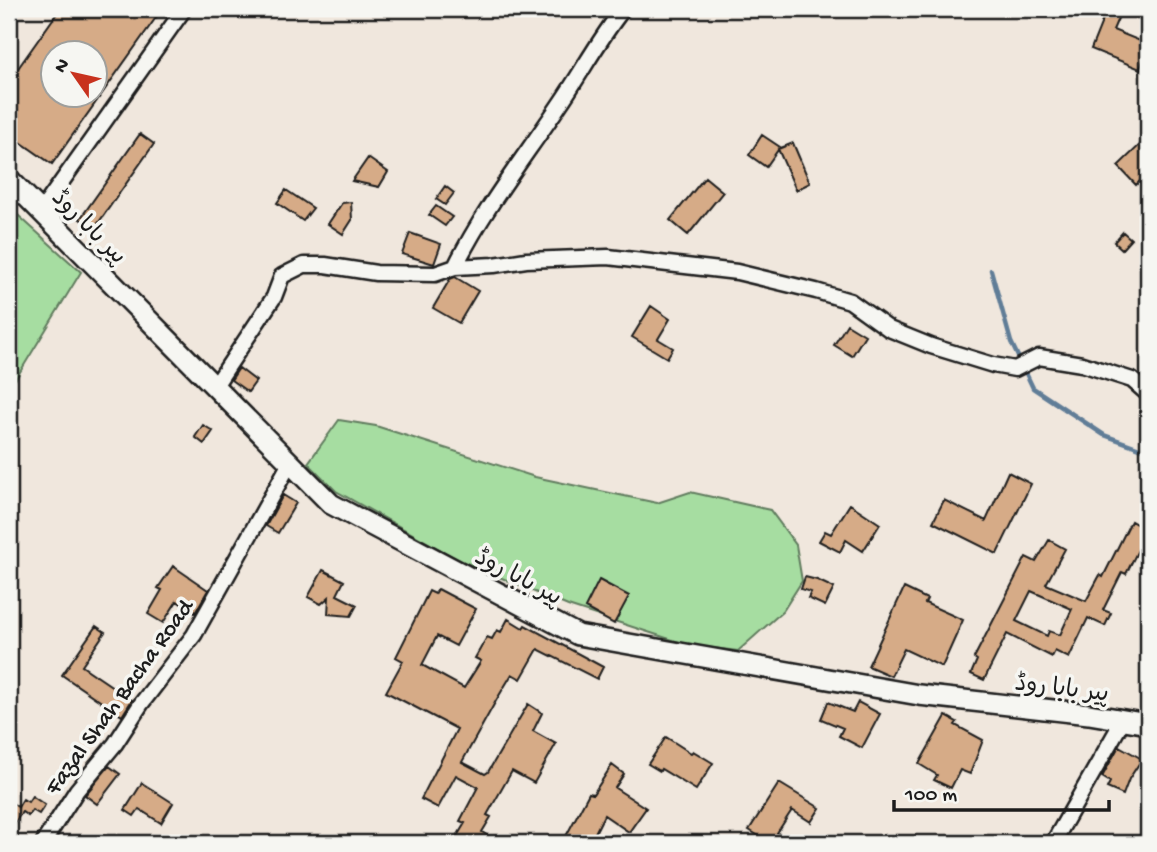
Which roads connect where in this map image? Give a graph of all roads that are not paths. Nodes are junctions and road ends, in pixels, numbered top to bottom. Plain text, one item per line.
1 (184, 9) edge
2 (623, 9) edge
3 (9, 180) edge
4 (41, 211) junction
5 (455, 267) junction
6 (215, 386) junction
7 (1148, 394) edge
8 (290, 463) junction
9 (1123, 720) junction
10 (1148, 724) edge
11 (43, 843) edge
12 (1053, 843) edge

1 - 4 street
2 - 5 street
3 - 4 main road, پیر بابا روڈ
4 - 6 main road, پیر بابا روڈ
5 - 6 street
5 - 7 street
6 - 8 main road, پیر بابا روڈ
8 - 9 main road, پیر بابا روڈ
8 - 11 street, Fazal Shah Bacha Road
9 - 10 main road, پیر بابا روڈ
9 - 12 street

